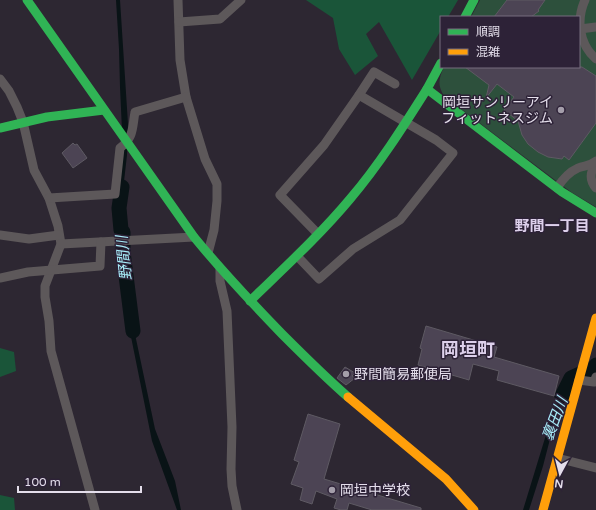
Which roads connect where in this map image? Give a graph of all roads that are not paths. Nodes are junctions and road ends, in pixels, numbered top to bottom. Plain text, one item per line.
1 (28, 0) edge
2 (178, 0) edge
3 (241, 0) edge
4 (474, 0) edge
5 (585, 0) edge
6 (466, 16) edge
7 (179, 22) junction
8 (596, 27) edge
9 (580, 29) junction
10 (596, 59) edge
11 (440, 65) edge
12 (0, 79) edge
13 (395, 84) dead end
14 (427, 90) junction
15 (359, 95) junction
16 (186, 97) junction
17 (104, 110) junction
18 (23, 122) junction
19 (406, 123) junction
20 (0, 128) edge
21 (128, 142) junction
22 (596, 162) edge
23 (556, 188) junction
24 (596, 188) edge
25 (49, 198) junction
26 (596, 213) edge
27 (318, 234) junction
28 (0, 235) edge
29 (194, 237) junction
30 (60, 240) junction
31 (102, 242) junction
32 (208, 253) junction
33 (297, 256) junction
34 (220, 269) junction
35 (50, 271) junction
36 (0, 278) edge
37 (250, 301) junction
38 (596, 318) edge
39 (596, 377) edge
40 (579, 380) junction
41 (557, 458) junction
42 (596, 468) edge
43 (95, 510) edge
44 (237, 510) edge
45 (474, 510) edge
46 (543, 510) edge

1 - 17 street
2 - 7 street
3 - 7 street
4 - 6 street
5 - 9 street
7 - 16 street
8 - 9 street
9 - 10 street
11 - 14 street
12 - 18 street
13 - 15 street
14 - 19 street
14 - 23 street
15 - 19 street
15 - 27 street
16 - 21 street
16 - 32 street
17 - 18 street
17 - 21 street
18 - 20 street
18 - 25 street
19 - 27 street
19 - 33 street
21 - 25 street
21 - 29 street
22 - 23 street
22 - 24 street
23 - 26 street
25 - 30 street
27 - 33 street
28 - 30 street
29 - 31 street
29 - 32 street
30 - 31 street
30 - 35 street
31 - 35 street
32 - 34 street
33 - 37 street
34 - 37 street
34 - 44 street
35 - 36 street
35 - 43 street
37 - 45 street
38 - 40 street
39 - 40 street
40 - 41 street
41 - 42 street
41 - 46 street

